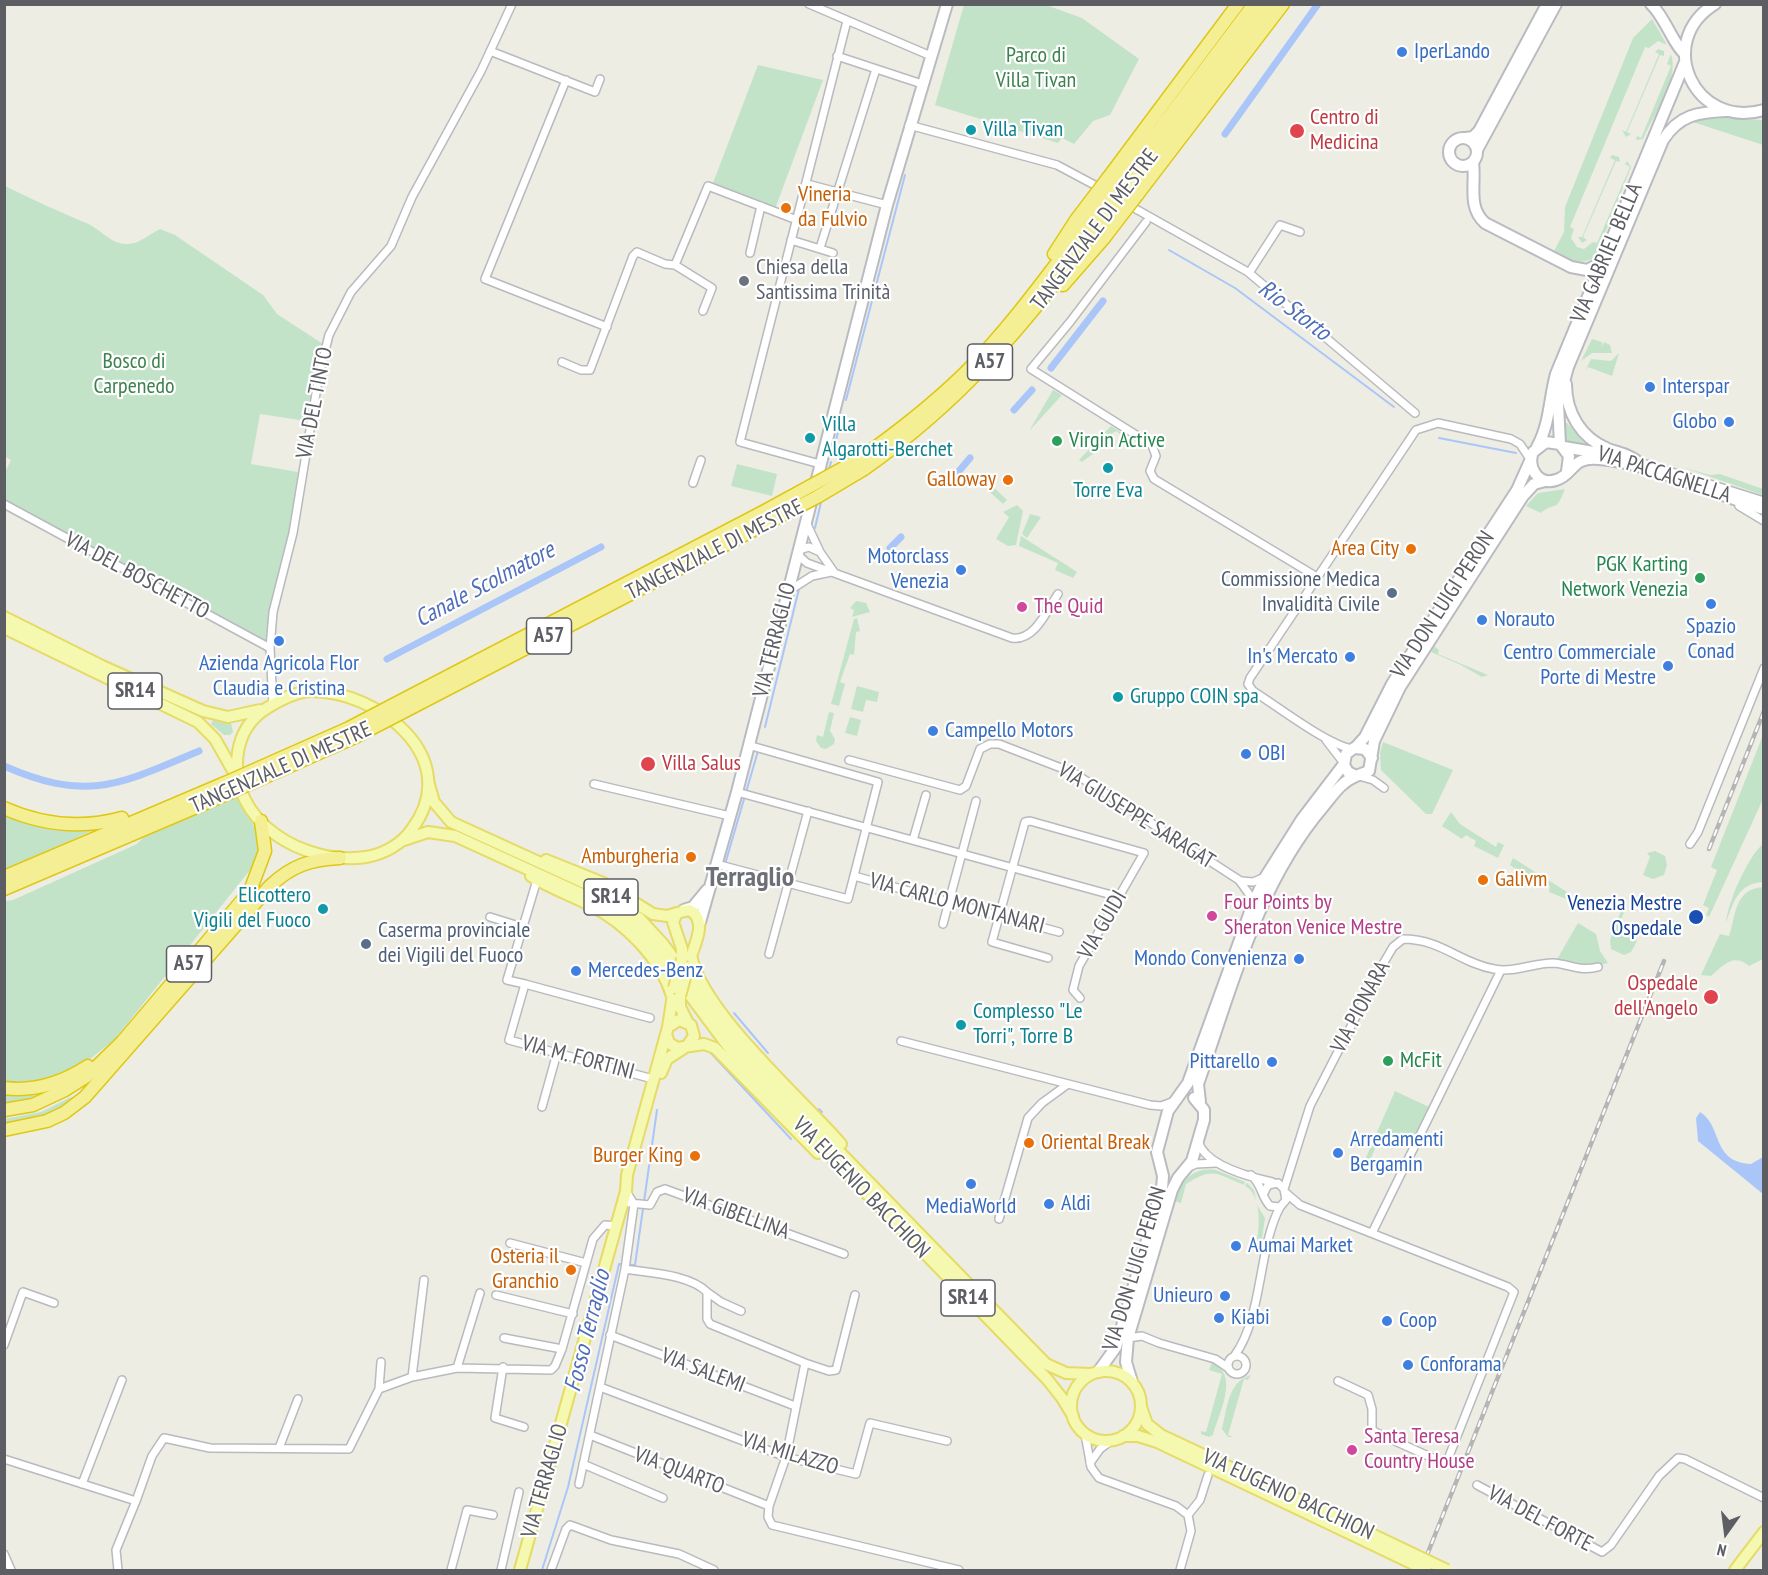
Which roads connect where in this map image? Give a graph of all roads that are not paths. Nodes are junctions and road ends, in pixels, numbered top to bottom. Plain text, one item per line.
1 (512, 4) edge
2 (809, 4) edge
3 (947, 4) edge
4 (1239, 4) edge
5 (1254, 4) edge
6 (1268, 4) edge
7 (1283, 4) edge
8 (1547, 4) edge
9 (1556, 4) edge
10 (1651, 4) edge
11 (1716, 4) edge
12 (847, 21) junction
13 (490, 51) junction
14 (837, 56) junction
15 (931, 56) junction
16 (1685, 58) junction
17 (876, 69) junction
18 (600, 79) dead end
19 (566, 80) junction
20 (921, 84) junction
21 (1726, 111) junction
22 (1760, 112) edge
23 (909, 125) junction
24 (1466, 138) junction
25 (1477, 150) junction
26 (1473, 162) junction
27 (1461, 166) junction
28 (1476, 180) junction
29 (807, 184) junction
30 (1122, 186) junction
31 (837, 192) junction
32 (887, 205) junction
33 (761, 206) junction
34 (797, 220) junction
35 (1146, 222) dead end
36 (1090, 229) junction
37 (1300, 232) dead end
38 (791, 240) junction
39 (820, 248) junction
40 (750, 253) dead end
41 (833, 253) dead end
42 (1604, 262) junction
43 (675, 265) junction
44 (1581, 270) junction
45 (1249, 273) junction
46 (1592, 291) junction
47 (703, 310) dead end
48 (607, 327) junction
49 (562, 362) dead end
50 (1566, 372) junction
51 (970, 375) junction
52 (1415, 412) dead end
53 (1562, 446) junction
54 (1537, 447) junction
55 (701, 460) dead end
56 (1530, 460) junction
57 (1641, 463) junction
58 (820, 464) junction
59 (1567, 471) junction
60 (1545, 481) junction
61 (693, 483) dead end
62 (1710, 492) junction
63 (1764, 501) edge
64 (4, 504) edge
65 (1764, 509) edge
66 (806, 520) junction
67 (1764, 521) edge
68 (797, 552) junction
69 (820, 552) junction
70 (834, 572) junction
71 (1317, 576) junction
72 (787, 593) junction
73 (1058, 594) dead end
74 (4, 617) edge
75 (4, 628) edge
76 (270, 648) junction
77 (1764, 668) edge
78 (271, 705) junction
79 (1318, 732) junction
80 (748, 745) junction
81 (1354, 748) junction
82 (849, 760) dead end
83 (1372, 761) junction
84 (1343, 763) junction
85 (1357, 776) junction
86 (428, 781) junction
87 (239, 783) junction
88 (594, 784) dead end
89 (227, 788) junction
90 (742, 794) junction
91 (926, 795) dead end
92 (976, 801) dead end
93 (167, 807) junction
94 (4, 808) edge
95 (808, 811) junction
96 (730, 816) junction
97 (261, 821) junction
98 (867, 828) junction
99 (913, 840) junction
100 (489, 841) junction
101 (109, 842) junction
102 (401, 842) junction
103 (1690, 844) dead end
104 (962, 854) junction
105 (340, 858) junction
106 (721, 865) junction
107 (1012, 868) junction
108 (535, 875) junction
109 (854, 876) junction
110 (1266, 876) junction
111 (4, 877) edge
112 (1239, 880) junction
113 (788, 883) junction
114 (710, 885) junction
115 (4, 889) edge
116 (4, 897) edge
117 (1119, 897) junction
118 (1254, 901) junction
119 (949, 903) junction
120 (681, 912) junction
121 (999, 916) junction
122 (490, 917) dead end
123 (943, 924) dead end
124 (522, 927) junction
125 (699, 927) junction
126 (1059, 932) dead end
127 (677, 934) junction
128 (632, 936) junction
129 (769, 954) dead end
130 (1048, 958) dead end
131 (1598, 967) dead end
132 (1501, 970) junction
133 (681, 977) junction
134 (525, 984) junction
135 (1080, 998) dead end
136 (650, 1018) dead end
137 (688, 1023) junction
138 (667, 1030) junction
139 (143, 1033) junction
140 (127, 1037) junction
141 (901, 1041) dead end
142 (685, 1047) junction
143 (557, 1053) junction
144 (653, 1078) junction
145 (1068, 1084) junction
146 (4, 1088) edge
147 (1176, 1100) junction
148 (1200, 1102) junction
149 (1150, 1105) junction
150 (542, 1107) dead end
151 (4, 1110) edge
152 (4, 1117) edge
153 (1164, 1125) junction
154 (4, 1130) edge
155 (1198, 1142) junction
156 (1218, 1163) junction
157 (1159, 1164) junction
158 (1290, 1167) junction
159 (1186, 1169) junction
160 (1251, 1175) junction
161 (862, 1181) junction
162 (1274, 1182) junction
163 (1285, 1191) junction
164 (1264, 1194) junction
165 (632, 1198) junction
166 (1268, 1205) junction
167 (1300, 1205) junction
168 (1282, 1206) junction
169 (999, 1219) dead end
170 (1273, 1224) junction
171 (616, 1226) junction
172 (1372, 1233) junction
173 (510, 1243) dead end
174 (844, 1254) dead end
175 (586, 1263) junction
176 (626, 1267) junction
177 (424, 1280) dead end
178 (707, 1292) junction
179 (480, 1293) dead end
180 (496, 1295) dead end
181 (855, 1295) dead end
182 (54, 1303) dead end
183 (741, 1311) dead end
184 (573, 1314) junction
185 (610, 1335) junction
186 (504, 1338) dead end
187 (1128, 1338) junction
188 (1242, 1344) junction
189 (4, 1345) edge
190 (562, 1349) junction
191 (1235, 1355) junction
192 (1244, 1358) junction
193 (381, 1362) dead end
194 (805, 1363) junction
195 (503, 1367) junction
196 (1227, 1367) junction
197 (457, 1368) junction
198 (1095, 1373) junction
199 (412, 1377) junction
200 (122, 1380) dead end
201 (1338, 1381) dead end
202 (1132, 1382) junction
203 (600, 1387) junction
204 (379, 1389) junction
205 (298, 1399) dead end
206 (795, 1406) junction
207 (1141, 1407) junction
208 (1073, 1416) junction
209 (524, 1427) dead end
210 (1085, 1434) junction
211 (590, 1435) junction
212 (1118, 1438) junction
213 (947, 1442) dead end
214 (279, 1448) junction
215 (786, 1457) junction
216 (4, 1459) edge
217 (1090, 1463) junction
218 (583, 1464) junction
219 (1208, 1475) dead end
220 (82, 1484) junction
221 (579, 1484) dead end
222 (1477, 1485) dead end
223 (519, 1492) dead end
224 (663, 1498) dead end
225 (1764, 1498) edge
226 (136, 1501) junction
227 (1197, 1504) junction
228 (769, 1506) junction
229 (1180, 1508) junction
230 (493, 1515) dead end
231 (1188, 1515) junction
232 (1338, 1523) junction
233 (1764, 1532) edge
234 (4, 1554) edge
235 (11, 1570) edge
236 (118, 1570) edge
237 (451, 1570) edge
238 (501, 1570) edge
239 (520, 1570) edge
240 (551, 1570) edge
241 (714, 1570) edge
242 (959, 1570) edge
243 (1180, 1570) edge
244 (1426, 1570) edge
245 (1447, 1570) edge
246 (1735, 1570) edge

1 - 13 street, VIA DEL TINTO
2 - 12 street
3 - 15 street, VIA TERRAGLIO
4 - 30 highway, A57
5 - 30 highway, TANGENZIALE DI MESTRE / A57
6 - 30 highway, TANGENZIALE DI MESTRE / A57
7 - 30 highway, A57
8 - 24 street
9 - 25 street
10 - 16 street
11 - 16 street, VIA GABRIEL BELLA
12 - 14 street
12 - 15 street
13 - 19 street
13 - 76 street, VIA DEL TINTO
14 - 17 street
14 - 29 street
15 - 20 street, VIA TERRAGLIO
16 - 21 street
16 - 42 street, VIA GABRIEL BELLA
17 - 20 street
17 - 31 street
18 - 19 street
19 - 48 street
20 - 23 street, VIA TERRAGLIO
21 - 22 street, VIA GABRIEL BELLA
21 - 50 street, VIA GABRIEL BELLA
23 - 32 street, VIA TERRAGLIO
23 - 45 street
24 - 25 street
24 - 27 street
25 - 26 street
26 - 27 street
26 - 28 street
27 - 28 street
28 - 44 street
29 - 31 street
29 - 34 street
30 - 36 highway, TANGENZIALE DI MESTRE / A57, bridge
30 - 36 highway, A57, bridge
31 - 32 street
31 - 39 street
32 - 58 street, VIA TERRAGLIO
33 - 34 street
33 - 40 street
33 - 43 street
34 - 38 street
35 - 71 street
36 - 51 highway, TANGENZIALE DI MESTRE / A57
36 - 51 highway, A57
37 - 45 street
38 - 39 street
38 - 58 street
39 - 41 street
42 - 44 street
42 - 46 street, VIA GABRIEL BELLA
43 - 47 street
43 - 48 street
44 - 46 street
45 - 52 street
46 - 54 street, VIA GABRIEL BELLA
48 - 49 street
50 - 53 street, VIA GABRIEL BELLA
50 - 57 street, VIA GABRIEL BELLA
51 - 89 highway, TANGENZIALE DI MESTRE / A57, bridge
53 - 54 street
53 - 57 street, VIA PACCAGNELLA
53 - 59 street
54 - 56 street
55 - 61 street
56 - 60 street
56 - 71 street
56 - 81 street, VIA DON LUIGI PERON
57 - 63 street
57 - 65 street, VIA PACCAGNELLA
58 - 66 street, VIA TERRAGLIO
59 - 60 street
59 - 62 street, VIA PACCAGNELLA
60 - 83 street, VIA DON LUIGI PERON
62 - 65 street, VIA PACCAGNELLA
62 - 67 street
64 - 76 street, VIA DEL BOSCHETTO
66 - 68 street, VIA TERRAGLIO
66 - 69 street
68 - 69 street
68 - 70 street
68 - 72 street, VIA TERRAGLIO
69 - 70 street
70 - 72 street
70 - 73 street
71 - 79 street
72 - 80 street, VIA TERRAGLIO
74 - 78 main road, SR14
75 - 87 main road, SR14
76 - 78 street, VIA DEL TINTO
77 - 103 street
78 - 86 main road, SR14
78 - 87 main road, SR14
79 - 81 street
79 - 84 street
80 - 90 street, VIA TERRAGLIO
80 - 98 street
81 - 83 street
81 - 84 street
82 - 112 street, VIA GIUSEPPE SARAGAT
83 - 85 street
83 - 85 street
84 - 85 street
84 - 110 street
85 - 148 street
86 - 100 main road, SR14
86 - 102 main road, SR14
87 - 97 main road, SR14
88 - 96 street
89 - 93 highway, TANGENZIALE DI MESTRE / A57
89 - 101 highway, TANGENZIALE DI MESTRE / A57
90 - 95 street
90 - 96 street, VIA TERRAGLIO
91 - 99 street
92 - 104 street
93 - 94 highway, A57
93 - 111 highway, TANGENZIALE DI MESTRE / A57
95 - 98 street
95 - 113 street
96 - 106 street, VIA TERRAGLIO
97 - 105 main road, SR14
97 - 140 highway, A57
98 - 99 street
98 - 109 street
99 - 104 street
100 - 120 main road, SR14
100 - 133 main road, SR14
101 - 115 highway, TANGENZIALE DI MESTRE / A57
101 - 116 highway, A57
102 - 105 main road, SR14
102 - 108 main road, SR14
104 - 107 street
104 - 119 street
105 - 139 highway, A57
106 - 113 street
106 - 114 street, VIA TERRAGLIO
107 - 117 street
107 - 117 street, VIA GUIDI
107 - 121 street
108 - 124 street
108 - 128 main road, SR14
108 - 133 main road, SR14
109 - 113 street
109 - 119 street, VIA CARLO MONTANARI
110 - 112 street, VIA GIUSEPPE SARAGAT
110 - 118 street
112 - 118 street, VIA GIUSEPPE SARAGAT
113 - 129 street
114 - 120 street, VIA TERRAGLIO
114 - 125 street, VIA TERRAGLIO
117 - 135 street, VIA GUIDI
118 - 147 street
119 - 121 street, VIA CARLO MONTANARI
119 - 123 street
120 - 125 main road
120 - 127 main road
121 - 126 street, VIA CARLO MONTANARI
121 - 130 street
122 - 124 street
124 - 134 street
125 - 127 main road
125 - 133 main road, VIA TERRAGLIO
127 - 133 main road, VIA TERRAGLIO
128 - 133 main road, SR14
128 - 144 main road
131 - 132 street, VIA PIONARA
132 - 158 street, VIA PIONARA
132 - 172 street
133 - 137 main road, VIA TERRAGLIO
133 - 138 main road, VIA TERRAGLIO
133 - 161 main road, VIA EUGENIO BACCHION / SR14
133 - 161 main road, VIA EUGENIO BACCHION / SR14
133 - 161 main road
134 - 136 street
134 - 143 street, VIA M. FORTINI
137 - 138 main road
137 - 142 main road
138 - 142 main road
138 - 144 main road, VIA TERRAGLIO
139 - 152 highway, A57
139 - 154 highway, A57
140 - 146 highway, A57
140 - 151 highway, A57
141 - 145 street
142 - 161 main road
142 - 165 main road, VIA TERRAGLIO
143 - 144 street, VIA M. FORTINI
143 - 150 street
144 - 165 main road, VIA TERRAGLIO
145 - 149 street
145 - 169 street
147 - 148 street
147 - 149 street
147 - 153 street, VIA DON LUIGI PERON
148 - 155 street, VIA DON LUIGI PERON
149 - 153 street
153 - 157 street, VIA DON LUIGI PERON
155 - 156 street
155 - 159 street, VIA DON LUIGI PERON
156 - 159 street
156 - 160 street
157 - 159 street
157 - 198 street, VIA DON LUIGI PERON
158 - 162 street, VIA PIONARA
158 - 163 street, VIA PIONARA
159 - 187 street, VIA DON LUIGI PERON
160 - 162 street
160 - 164 street
161 - 198 main road, VIA EUGENIO BACCHION / SR14
161 - 208 main road, VIA EUGENIO BACCHION / SR14
162 - 163 street
162 - 164 street
163 - 167 street
163 - 168 street
164 - 166 street
165 - 171 main road, VIA TERRAGLIO
165 - 174 street, VIA GIBELLINA
165 - 176 street
166 - 168 street
166 - 170 street
167 - 168 street
167 - 172 street
168 - 170 street
170 - 188 street
171 - 175 street
171 - 239 main road, VIA TERRAGLIO
172 - 201 street
173 - 175 street
175 - 184 street
176 - 178 street
176 - 185 street
177 - 199 street
178 - 183 street
178 - 194 street
179 - 197 street
180 - 184 street
181 - 194 street
182 - 189 street
184 - 190 street
185 - 203 street
185 - 206 street, VIA SALEMI
186 - 190 street
187 - 196 street
187 - 202 street, VIA DON LUIGI PERON
188 - 191 street
188 - 192 street
190 - 195 street
191 - 192 street
191 - 196 street
192 - 196 street
193 - 204 street
194 - 206 street
195 - 197 street
195 - 209 street
197 - 199 street
198 - 202 main road
198 - 208 main road
199 - 204 street
200 - 220 street
202 - 207 main road
203 - 211 street
203 - 215 street, VIA MILAZZO
204 - 214 street
205 - 214 street
206 - 215 street
207 - 212 main road
207 - 232 main road, VIA EUGENIO BACCHION
208 - 210 main road
210 - 212 main road
210 - 217 street
211 - 218 street
211 - 228 street, VIA QUARTO
212 - 217 street
212 - 232 main road, VIA EUGENIO BACCHION
213 - 215 street, VIA MILAZZO
214 - 226 street
215 - 228 street
216 - 220 street
217 - 229 street
218 - 221 street
218 - 224 street, VIA QUARTO
219 - 227 street
220 - 226 street
222 - 225 street, VIA DEL FORTE
223 - 238 street
226 - 236 street
227 - 229 street
227 - 231 street
228 - 242 street
229 - 231 street
230 - 237 street
231 - 243 street
232 - 244 main road, VIA EUGENIO BACCHION, bridge
232 - 245 main road, VIA EUGENIO BACCHION, bridge
233 - 246 main road
234 - 235 street
240 - 241 street

